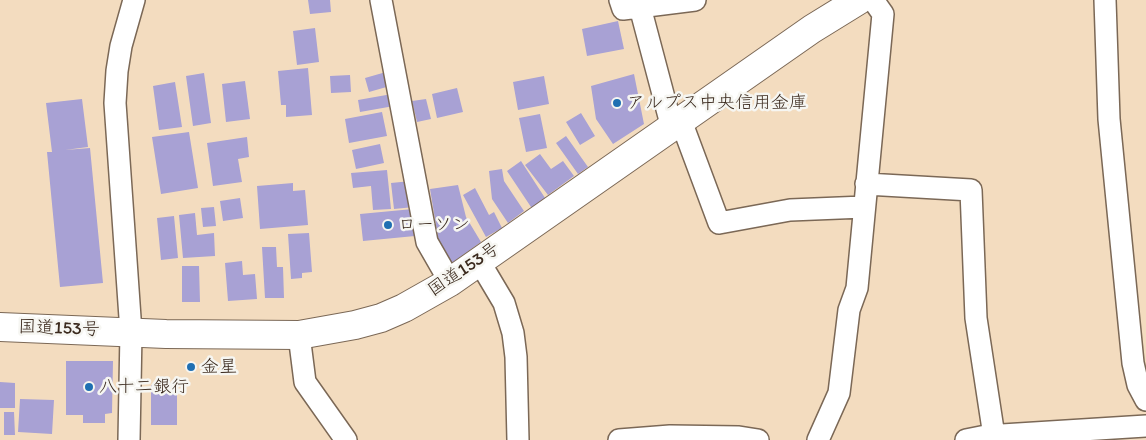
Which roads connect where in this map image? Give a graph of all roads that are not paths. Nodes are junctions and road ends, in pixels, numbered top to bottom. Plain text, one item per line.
1 (134, 0) edge
2 (381, 0) edge
3 (620, 0) edge
4 (695, 0) edge
5 (859, 0) edge
6 (873, 0) edge
7 (1105, 0) edge
8 (640, 8) junction
9 (676, 124) junction
10 (866, 184) junction
11 (864, 207) junction
12 (479, 261) junction
13 (450, 282) junction
14 (0, 327) edge
15 (131, 332) junction
16 (299, 335) junction
17 (1146, 400) edge
18 (1146, 426) edge
19 (983, 438) edge
20 (129, 440) edge
21 (346, 440) edge
22 (518, 440) edge
23 (619, 440) edge
24 (758, 440) edge
25 (818, 440) edge

1 - 15 street
2 - 13 street
3 - 8 street
4 - 8 street
5 - 9 highway, 国道153号
6 - 10 street
7 - 17 street
8 - 9 street
9 - 11 street
9 - 12 highway, 国道153号
10 - 11 street
10 - 19 street
11 - 25 street
12 - 13 highway, 国道153号
12 - 22 street
13 - 16 highway, 国道153号
14 - 15 highway, 国道153号
15 - 16 highway, 国道153号
15 - 20 street
16 - 21 street
18 - 19 street
23 - 24 street

